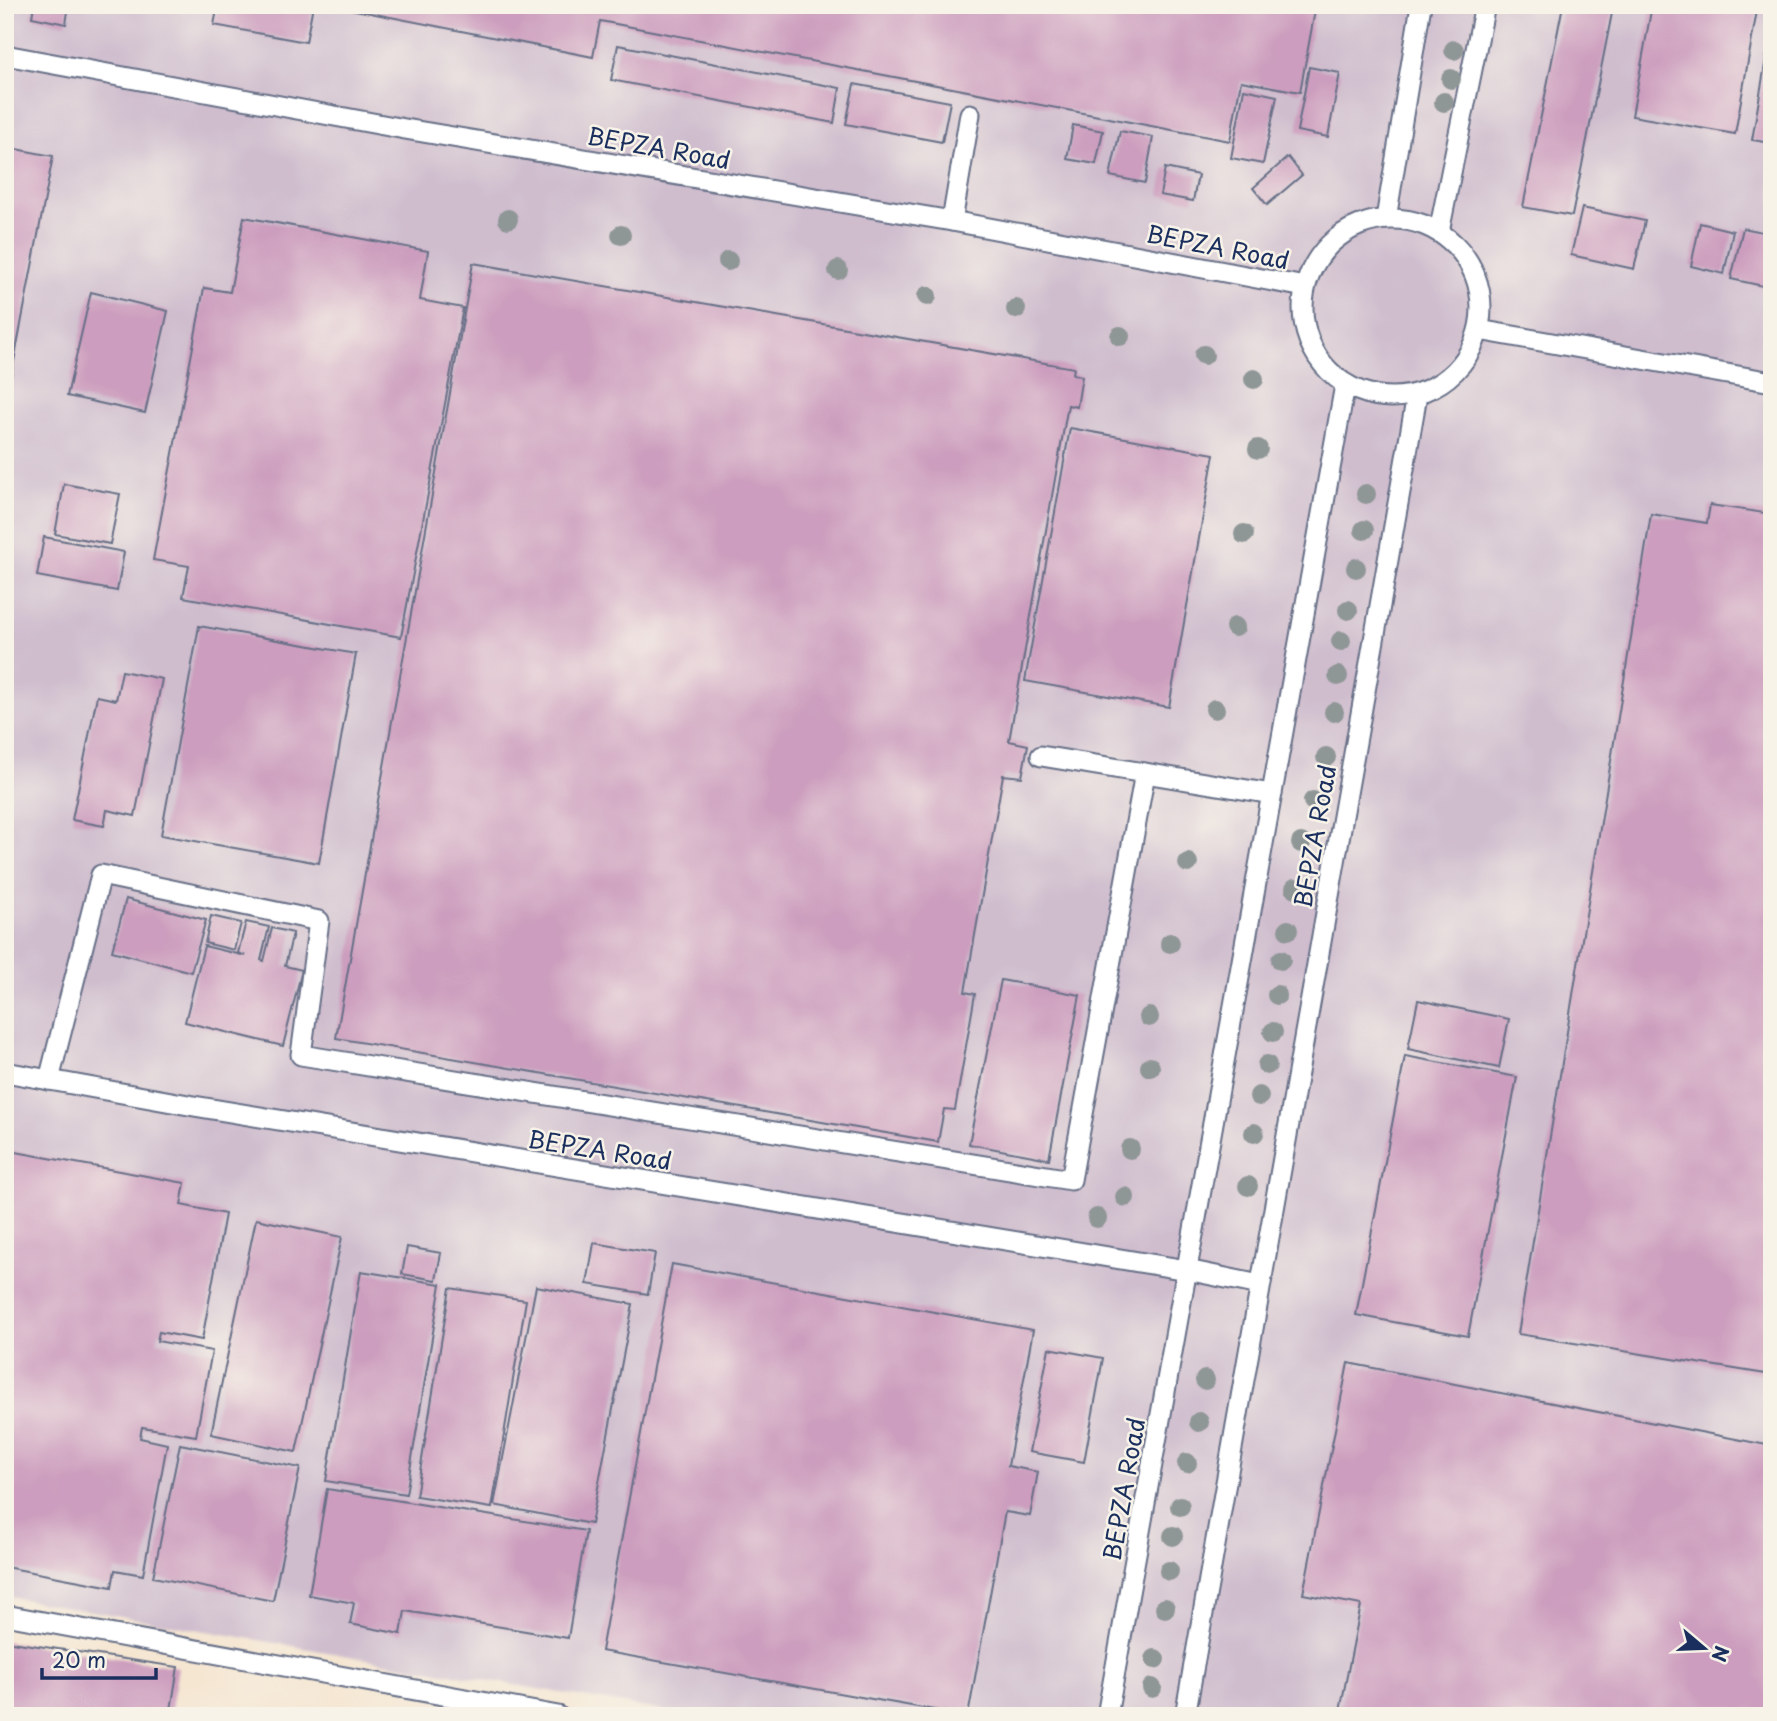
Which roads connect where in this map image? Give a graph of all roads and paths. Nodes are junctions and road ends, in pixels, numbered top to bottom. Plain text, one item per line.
1 (1421, 5) edge
2 (1485, 5) edge
3 (5, 55) edge
4 (970, 114) dead end
5 (1386, 219) junction
6 (952, 221) junction
7 (1440, 232) junction
8 (1305, 287) junction
9 (1479, 330) junction
10 (1772, 382) edge
11 (1345, 384) junction
12 (1417, 395) junction
13 (1041, 756) dead end
14 (1145, 773) junction
15 (1272, 794) junction
16 (5, 1072) edge
17 (49, 1080) junction
18 (1187, 1270) junction
19 (1260, 1285) junction
20 (5, 1615) edge
21 (558, 1716) edge
22 (1107, 1716) edge
23 (1185, 1716) edge

1 - 5 lane
2 - 7 lane
3 - 6 lane, BEPZA Road
4 - 6 lane
5 - 7 lane
5 - 8 lane
6 - 8 lane, BEPZA Road
7 - 9 lane
8 - 11 lane
9 - 10 lane
9 - 12 lane
11 - 12 lane
11 - 15 lane, BEPZA Road
12 - 19 lane, BEPZA Road
13 - 14 lane
14 - 15 lane
14 - 17 lane
15 - 18 lane, BEPZA Road
16 - 17 lane, BEPZA Road
17 - 18 lane, BEPZA Road
18 - 19 lane, BEPZA Road
18 - 22 lane, BEPZA Road
19 - 23 lane, BEPZA Road
20 - 21 lane

